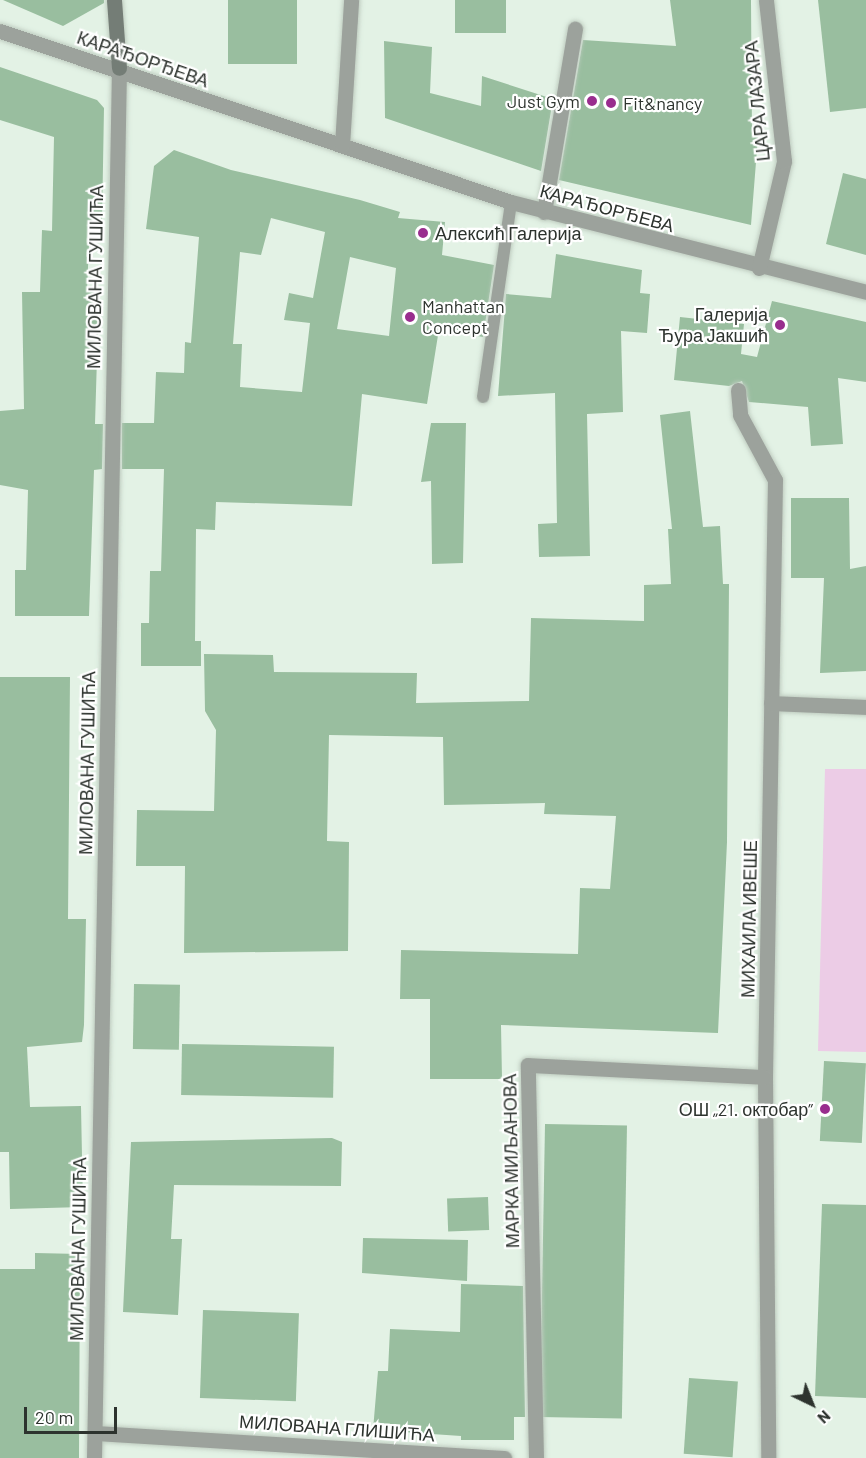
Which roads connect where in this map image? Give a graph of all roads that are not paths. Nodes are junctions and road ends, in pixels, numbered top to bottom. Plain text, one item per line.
1 (114, 0) edge
2 (351, 0) edge
3 (766, 0) edge
4 (575, 29) dead end
5 (0, 31) edge
6 (119, 68) junction
7 (342, 145) junction
8 (511, 202) junction
9 (544, 212) junction
10 (759, 268) junction
11 (866, 292) edge
12 (738, 390) dead end
13 (483, 397) dead end
14 (771, 703) junction
15 (866, 707) edge
16 (765, 1077) junction
17 (95, 1433) junction
18 (94, 1458) edge
19 (504, 1458) edge
20 (536, 1458) edge
21 (768, 1458) edge

1 - 6 street
2 - 7 street
3 - 10 street, ЦАРА ЛАЗАРА
4 - 9 street
5 - 6 street, КАРАЂОРЂЕВА
6 - 7 street, КАРАЂОРЂЕВА
6 - 17 street, МИЛОВАНА ГУШИЋА
7 - 8 street, КАРАЂОРЂЕВА
8 - 9 street, КАРАЂОРЂЕВА
8 - 13 lane
9 - 10 street, КАРАЂОРЂЕВА
10 - 11 street, КАРАЂОРЂЕВА
12 - 14 street, МИХАИЛА ИВЕШЕ
14 - 15 street
14 - 16 street, МИХАИЛА ИВЕШЕ
16 - 20 street, МАРКА МИЉАНОВА
16 - 21 street, МИХАИЛА ИВЕШЕ
17 - 18 street, МИЛОВАНА ГУШИЋА
17 - 19 street, МИЛОВАНА ГЛИШИЋА

